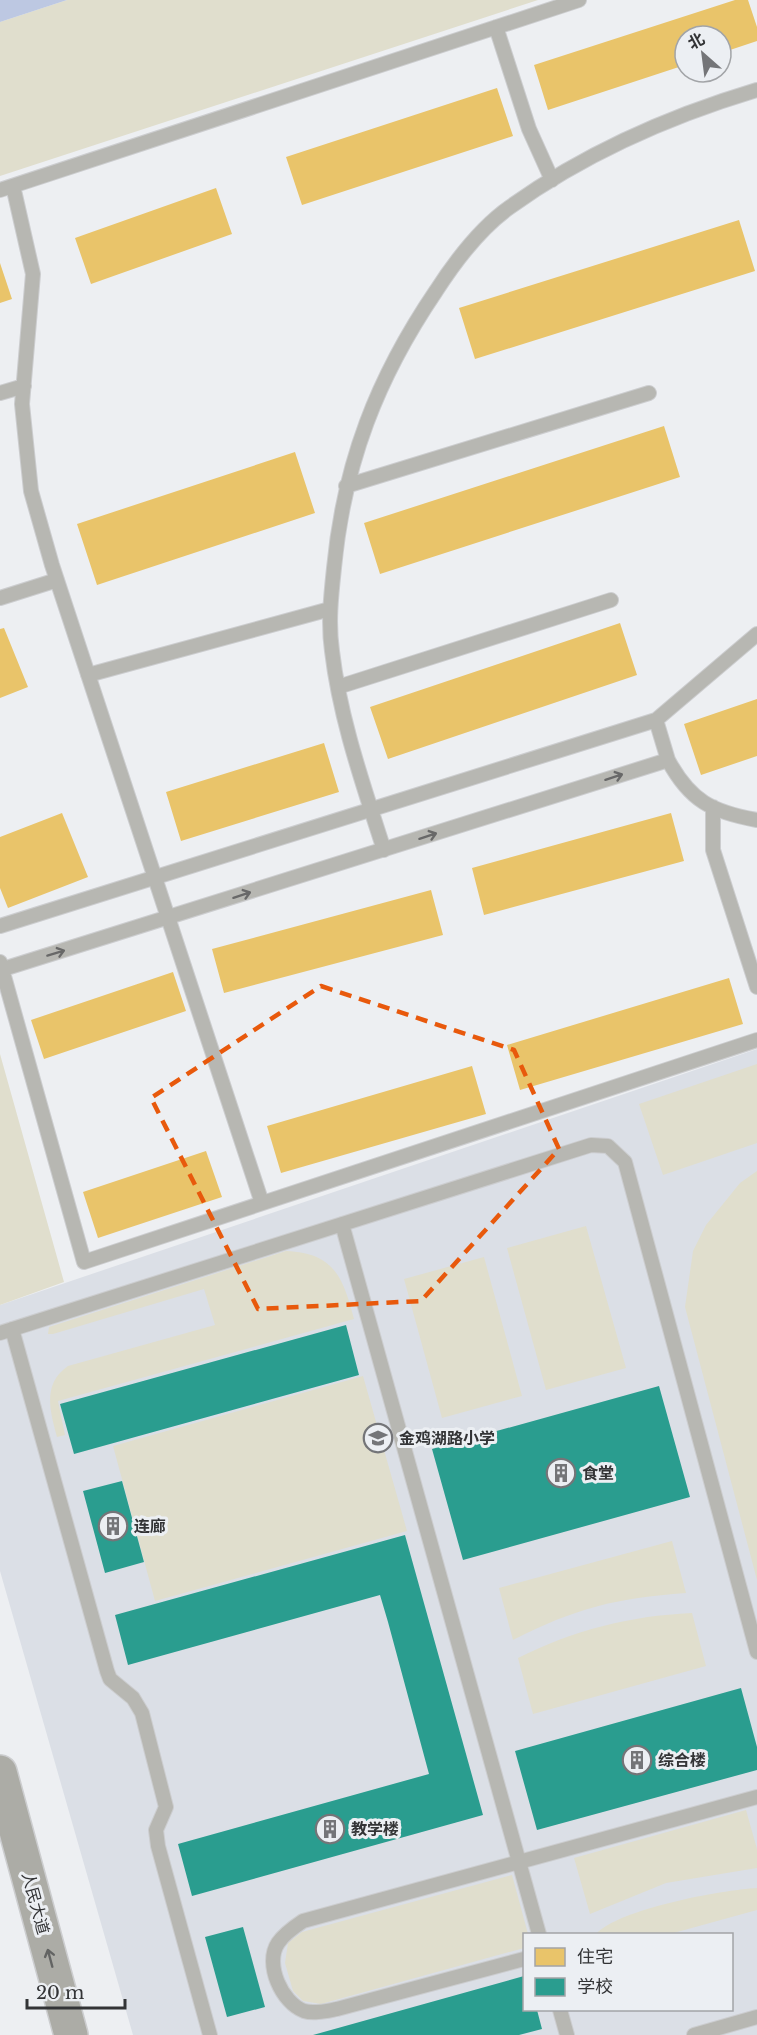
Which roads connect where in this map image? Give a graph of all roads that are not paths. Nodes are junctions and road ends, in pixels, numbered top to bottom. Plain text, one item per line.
1 (579, 0) edge
2 (496, 27) junction
3 (757, 90) edge
4 (552, 180) junction
5 (6, 188) edge
6 (24, 386) junction
7 (0, 393) edge
8 (649, 393) dead end
9 (346, 486) junction
10 (57, 580) junction
11 (0, 598) edge
12 (611, 600) dead end
13 (330, 609) junction
14 (757, 634) edge
15 (88, 675) junction
16 (338, 687) junction
17 (656, 720) junction
18 (668, 760) junction
19 (713, 807) junction
20 (371, 810) junction
21 (757, 820) edge
22 (384, 850) junction
23 (154, 878) junction
24 (167, 918) junction
25 (0, 926) edge
26 (1, 967) edge
27 (757, 987) edge
28 (757, 1040) edge
29 (261, 1203) junction
30 (342, 1224) junction
31 (6, 1331) edge
32 (757, 1652) edge
33 (0, 1772) edge
34 (757, 1797) edge
35 (519, 1864) junction
36 (538, 1933) edge
37 (523, 1960) edge
38 (560, 2011) edge
39 (757, 2017) edge
40 (712, 2033) edge
41 (71, 2035) edge
42 (210, 2035) edge
43 (567, 2035) edge
44 (694, 2035) edge

1 - 2 lane
2 - 4 lane
2 - 5 lane
3 - 4 lane
4 - 9 lane
5 - 6 lane
6 - 7 lane
6 - 10 lane
8 - 9 lane
9 - 13 lane
10 - 11 lane
10 - 15 lane
12 - 16 lane
13 - 15 lane
13 - 16 lane
14 - 17 lane
15 - 23 lane
16 - 20 lane
17 - 18 lane
17 - 20 lane
18 - 19 lane
22 -> 18 lane
19 - 21 lane
19 - 27 lane
20 - 22 lane
20 - 23 lane
24 -> 22 lane
23 - 24 lane
23 - 25 lane
26 -> 24 lane
24 - 29 lane
26 - 29 lane
28 - 29 lane
30 - 31 lane
30 - 32 lane
30 - 35 lane
31 - 42 lane
41 -> 33 main road, 人民大道
34 - 35 lane
35 - 36 lane
35 - 37 lane
38 - 43 lane
39 - 40 lane
40 - 44 lane

